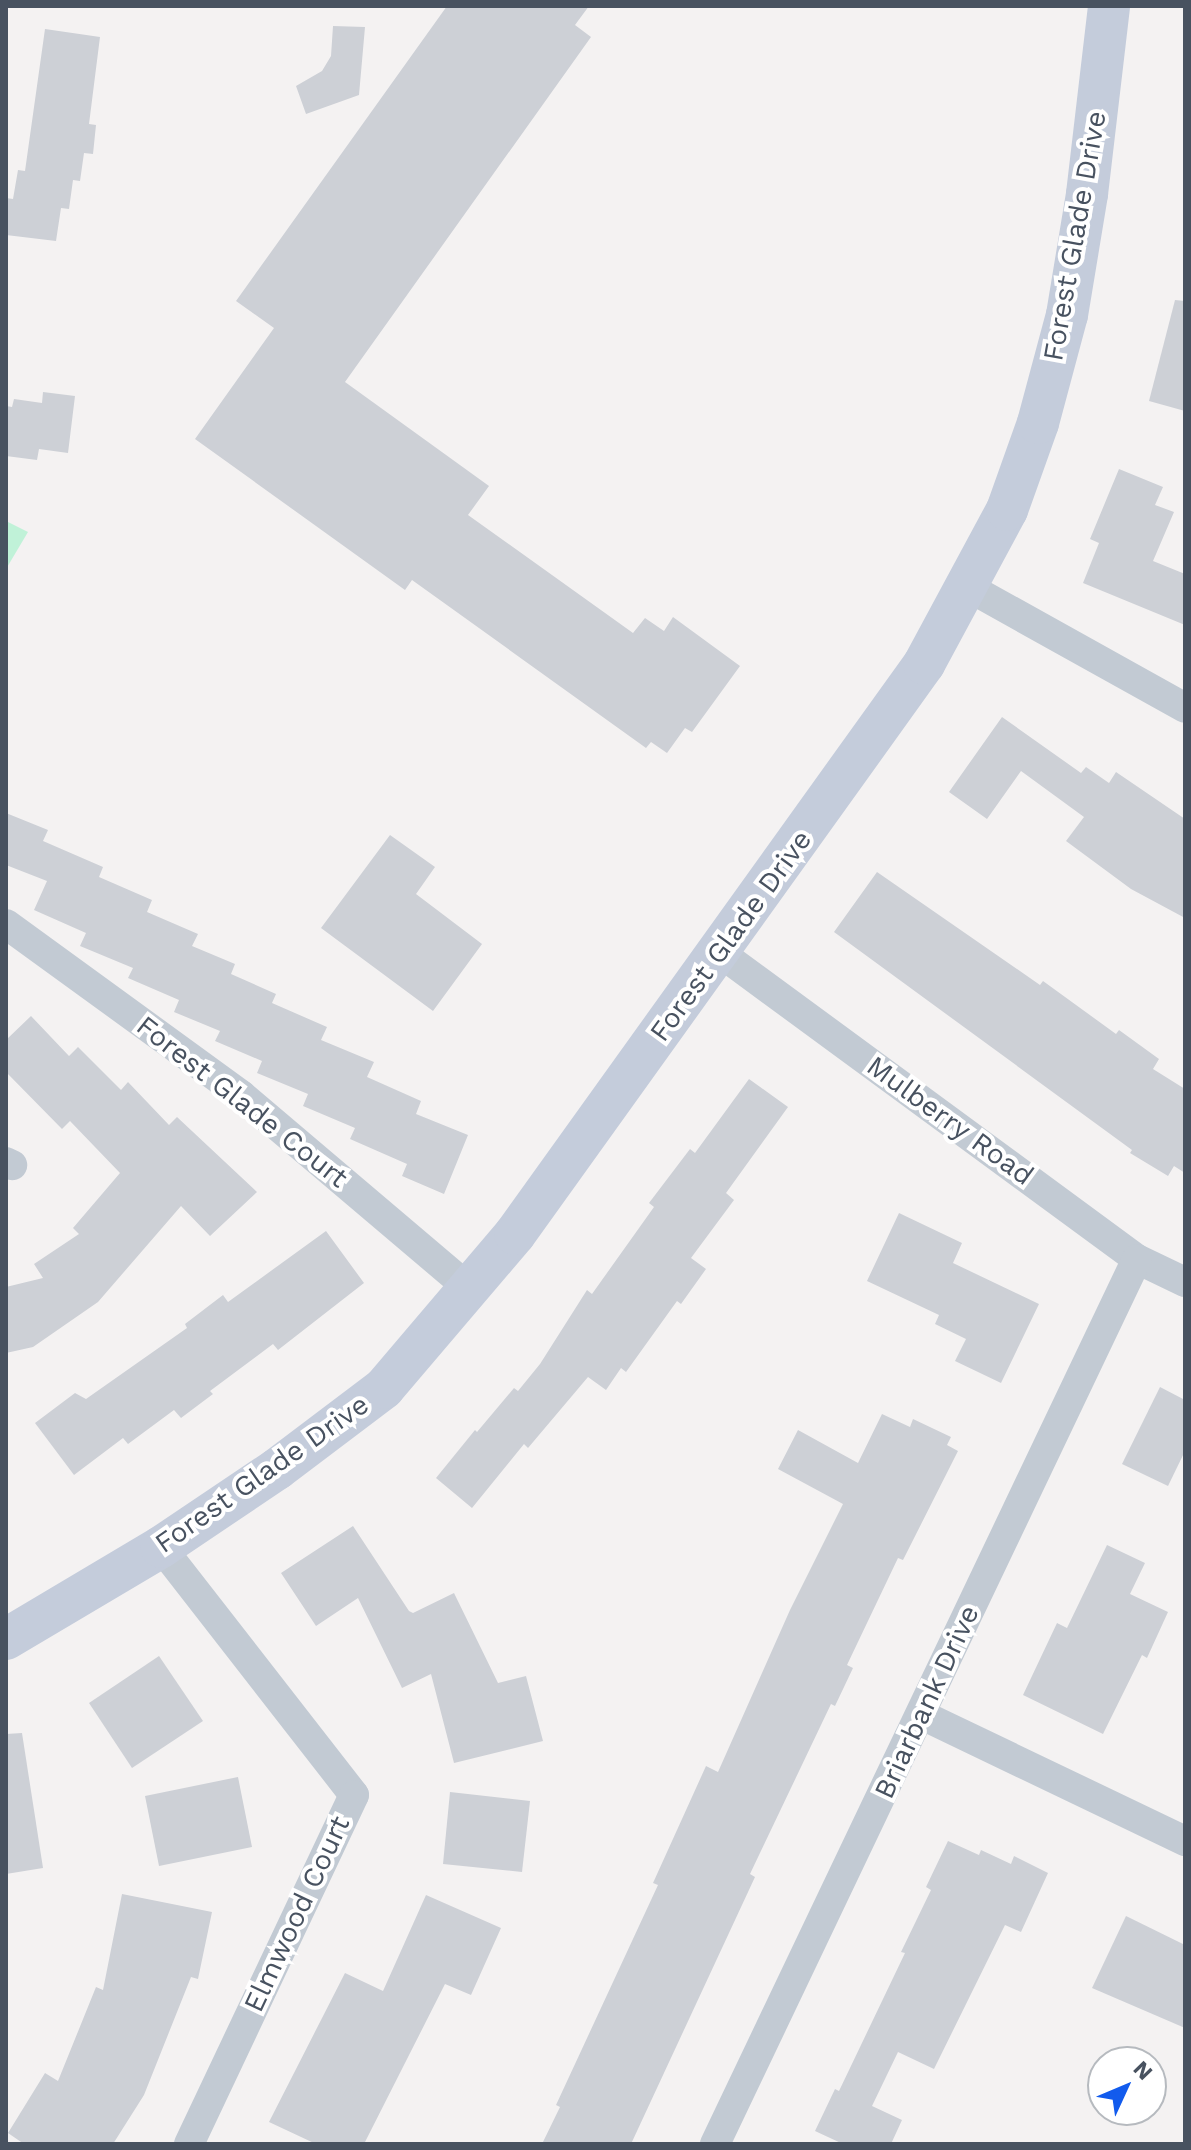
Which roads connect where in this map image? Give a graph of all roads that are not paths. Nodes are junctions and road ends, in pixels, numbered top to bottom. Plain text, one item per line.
1 (1109, 6) edge
2 (968, 587) junction
3 (1185, 708) edge
4 (6, 924) edge
5 (719, 952) junction
6 (1137, 1259) junction
7 (1185, 1282) edge
8 (470, 1289) junction
9 (161, 1547) junction
10 (6, 1639) edge
11 (922, 1715) junction
12 (1185, 1841) edge
13 (189, 2144) edge
14 (715, 2144) edge

1 - 2 street, Forest Glade Drive
2 - 3 street
2 - 5 street, Forest Glade Drive
4 - 8 street, Forest Glade Court
5 - 6 street, Mulberry Road
5 - 8 street, Forest Glade Drive
6 - 7 street, Mulberry Road
6 - 11 street, Briarbank Drive
8 - 9 street, Forest Glade Drive
9 - 10 street, Forest Glade Drive
9 - 13 street, Elmwood Court
11 - 12 street
11 - 14 street, Briarbank Drive

